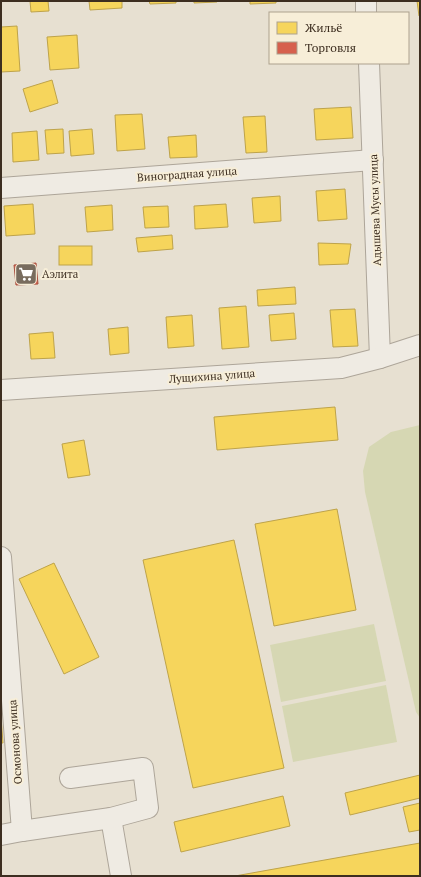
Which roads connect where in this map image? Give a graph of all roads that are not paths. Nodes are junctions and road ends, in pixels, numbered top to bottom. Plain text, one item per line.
1 (366, 1) edge
2 (366, 12) edge
3 (369, 64) edge
4 (373, 160) junction
5 (1, 188) edge
6 (420, 345) edge
7 (380, 358) junction
8 (1, 390) edge
9 (1, 557) edge
10 (3, 604) edge
11 (70, 778) dead end
12 (111, 818) junction
13 (22, 831) junction
14 (1, 835) edge
15 (121, 876) edge

1 - 2 street
3 - 4 street, Адышева Мусы улица
4 - 5 street, Виноградная улица
4 - 7 street, Адышева Мусы улица
6 - 7 street, Лущихина улица
7 - 8 street, Лущихина улица
9 - 10 street, Осмонова улица
10 - 13 street, Осмонова улица
11 - 12 street
12 - 13 street
12 - 15 street
13 - 14 street

